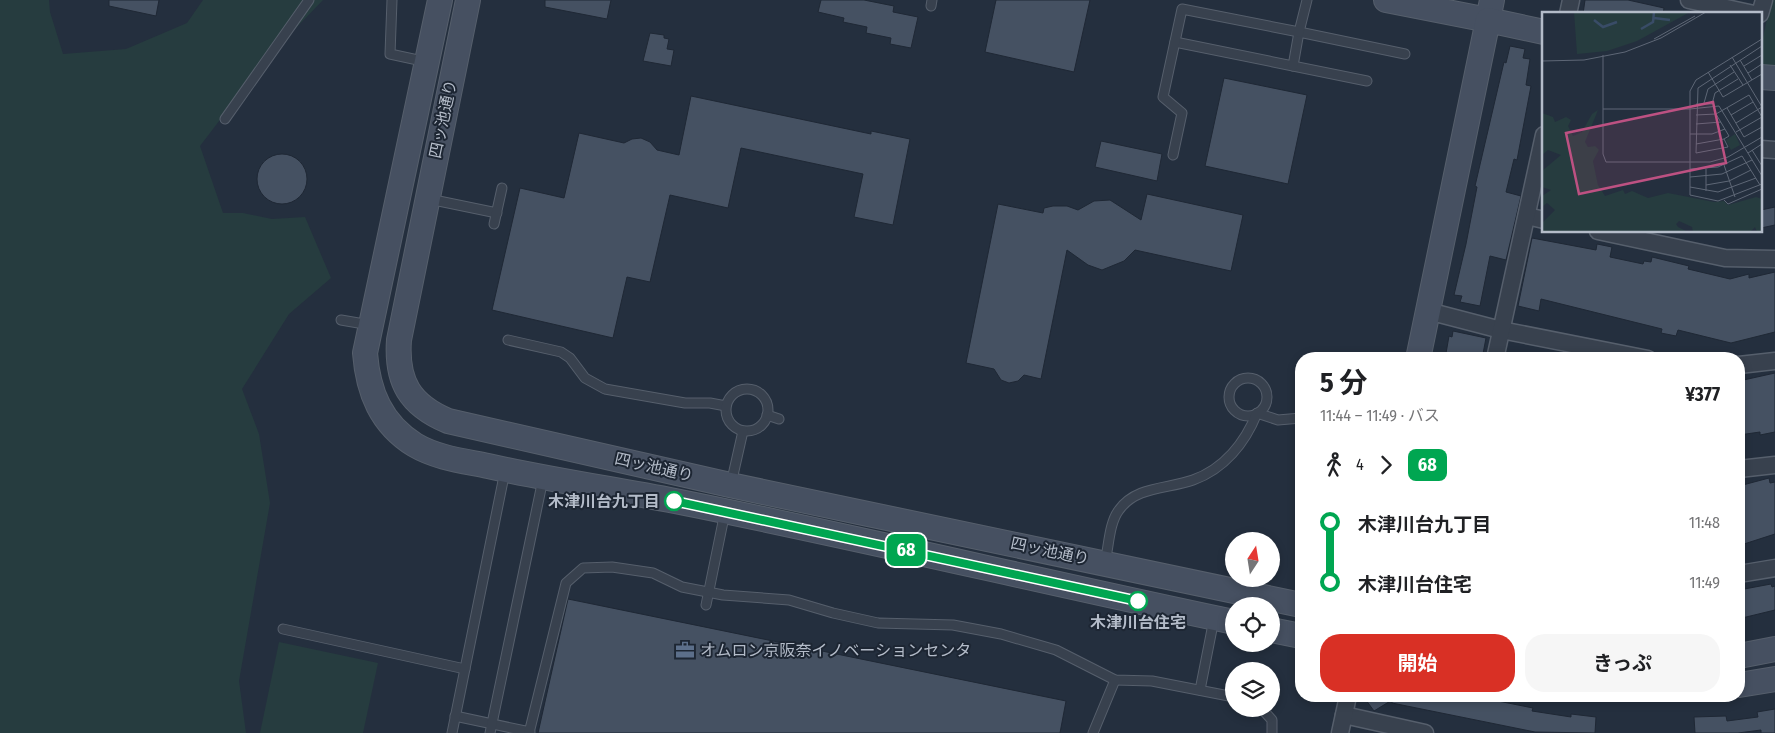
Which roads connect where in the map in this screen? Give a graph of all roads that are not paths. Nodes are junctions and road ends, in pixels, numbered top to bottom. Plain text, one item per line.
1 (309, 0) edge
2 (392, 0) edge
3 (440, 0) edge
4 (468, 0) edge
5 (1306, 0) edge
6 (1689, 0) edge
7 (1399, 1) edge
8 (1490, 10) edge
9 (1745, 12) edge
10 (1542, 31) edge
11 (1299, 32) junction
12 (1175, 42) junction
13 (1405, 54) dead end
14 (427, 62) junction
15 (1293, 66) junction
16 (1762, 77) edge
17 (1775, 78) edge
18 (1367, 82) dead end
19 (225, 119) dead end
20 (1542, 144) edge
21 (1762, 149) edge
22 (1775, 150) edge
23 (1173, 155) dead end
24 (502, 188) dead end
25 (426, 198) junction
26 (497, 213) junction
27 (1526, 216) junction
28 (1542, 220) edge
29 (494, 224) dead end
30 (1603, 232) edge
31 (1775, 259) edge
32 (1428, 312) junction
33 (341, 320) dead end
34 (370, 325) junction
35 (1501, 330) junction
36 (508, 340) dead end
37 (1419, 352) edge
38 (1496, 352) edge
39 (1613, 352) edge
40 (1775, 361) edge
41 (1745, 364) edge
42 (726, 406) junction
43 (1257, 413) junction
44 (767, 414) junction
45 (779, 419) dead end
46 (1295, 419) edge
47 (743, 431) junction
48 (1775, 465) edge
49 (1745, 468) edge
50 (505, 470) junction
51 (544, 478) junction
52 (730, 485) junction
53 (725, 512) junction
54 (1105, 563) junction
55 (1775, 568) edge
56 (1745, 573) edge
57 (709, 592) junction
58 (1295, 604) edge
59 (706, 605) dead end
60 (1224, 620) edge
61 (283, 629) dead end
62 (1280, 632) edge
63 (1295, 635) edge
64 (1775, 649) edge
65 (1745, 655) edge
66 (464, 670) junction
67 (1775, 679) edge
68 (1115, 680) junction
69 (1745, 684) edge
70 (1200, 690) junction
71 (1225, 695) edge
72 (1347, 702) edge
73 (1344, 715) junction
74 (455, 716) junction
75 (1269, 717) edge
76 (491, 728) edge
77 (529, 732) edge
78 (452, 733) edge
79 (1093, 733) edge
80 (1272, 733) edge
81 (1340, 733) edge
82 (1425, 733) edge

1 - 19 lane
2 - 14 lane
3 - 14 main road, 四ッ池通り
4 - 25 main road, 四ッ池通り
5 - 11 lane
6 - 9 street
7 - 8 main road
8 - 10 main road
8 - 32 main road
11 - 12 lane
11 - 13 lane
11 - 15 lane
12 - 15 lane
12 - 23 lane
14 - 34 main road, 四ッ池通り
15 - 18 lane
16 - 17 main road
20 - 27 street
21 - 22 street
24 - 26 lane
25 - 26 lane
25 - 52 main road, 四ッ池通り
26 - 29 lane
27 - 28 street
27 - 35 street
30 - 31 street
32 - 35 street
32 - 37 main road
33 - 34 lane
34 - 50 main road, 四ッ池通り
35 - 38 street
35 - 39 street
36 - 42 lane
40 - 41 street
42 - 44 lane
42 - 47 lane
43 - 43 lane
43 - 46 lane
43 - 54 lane
44 - 45 lane
44 - 47 lane
47 - 52 lane
48 - 49 street
50 - 51 main road, 四ッ池通り
50 - 66 lane
51 - 53 main road, 四ッ池通り
51 - 76 lane
52 - 54 main road, 四ッ池通り
53 - 57 lane
53 - 60 main road, 四ッ池通り
54 - 58 main road, 四ッ池通り
55 - 56 street
57 - 59 lane
57 - 68 lane
57 - 77 lane
60 - 70 lane
61 - 66 lane
62 - 63 main road
64 - 65 main road
66 - 74 lane
67 - 69 main road
68 - 70 lane
68 - 79 lane
70 - 71 lane
72 - 73 street
73 - 81 street
73 - 82 street
74 - 76 lane
74 - 78 lane
75 - 80 lane
76 - 77 lane

